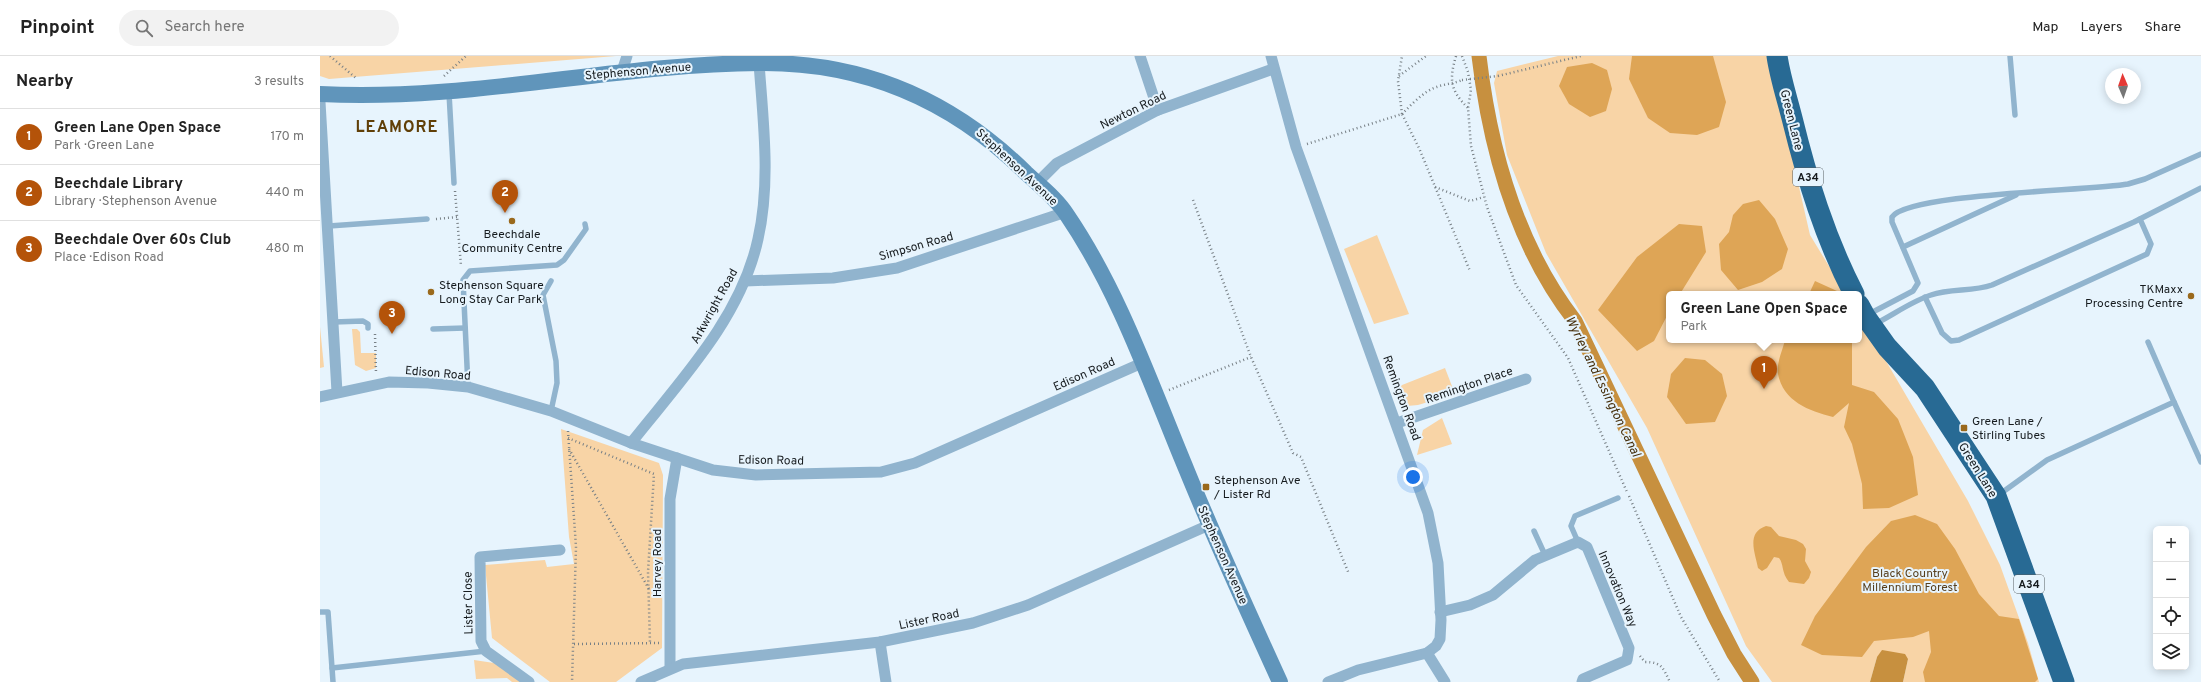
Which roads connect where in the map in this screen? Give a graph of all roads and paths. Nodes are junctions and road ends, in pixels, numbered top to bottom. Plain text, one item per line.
1 (330, 56) edge
2 (466, 56) edge
3 (627, 56) edge
4 (1140, 56) edge
5 (1271, 56) edge
6 (1402, 56) edge
7 (1426, 56) edge
8 (1456, 56) edge
9 (1462, 56) edge
10 (1581, 56) edge
11 (1777, 56) edge
12 (2010, 56) edge
13 (759, 63) junction
14 (1273, 69) junction
15 (622, 71) junction
16 (1399, 76) junction
17 (1452, 84) junction
18 (449, 91) junction
19 (427, 93) junction
20 (320, 94) edge
21 (376, 95) junction
22 (320, 102) edge
23 (1468, 108) junction
24 (1158, 110) junction
25 (1402, 114) junction
26 (2015, 115) dead end
27 (321, 138) edge
28 (1296, 147) junction
29 (2201, 154) edge
30 (454, 183) joint
31 (1037, 183) junction
32 (1435, 187) junction
33 (2201, 188) edge
34 (2020, 193) junction
35 (1484, 197) junction
36 (1193, 200) dead end
37 (1066, 212) junction
38 (457, 217) junction
39 (427, 219) joint
40 (2140, 219) junction
41 (585, 224) dead end
42 (329, 226) junction
43 (1903, 247) junction
44 (1470, 271) dead end
45 (463, 280) junction
46 (551, 281) dead end
47 (745, 281) junction
48 (1852, 291) edge
49 (1925, 297) junction
50 (1865, 316) edge
51 (334, 322) junction
52 (368, 328) dead end
53 (465, 328) junction
54 (433, 329) dead end
55 (375, 331) dead end
56 (2148, 342) dead end
57 (1251, 357) junction
58 (1142, 363) junction
59 (1526, 379) dead end
60 (377, 383) junction
61 (468, 387) junction
62 (337, 392) junction
63 (1156, 395) junction
64 (320, 397) edge
65 (2174, 402) junction
66 (551, 411) junction
67 (1397, 423) junction
68 (568, 438) dead end
69 (631, 443) junction
70 (569, 448) dead end
71 (677, 458) junction
72 (2201, 462) edge
73 (1996, 496) junction
74 (1618, 498) dead end
75 (1208, 525) junction
76 (1534, 531) dead end
77 (1578, 542) junction
78 (560, 550) dead end
79 (1545, 555) junction
80 (1349, 574) dead end
81 (649, 590) junction
82 (320, 612) edge
83 (1440, 612) junction
84 (670, 642) junction
85 (880, 642) junction
86 (650, 643) junction
87 (574, 644) dead end
88 (1629, 648) junction
89 (486, 651) junction
90 (1427, 653) junction
91 (332, 668) junction
92 (670, 668) junction
93 (333, 682) edge
94 (529, 682) edge
95 (641, 682) edge
96 (886, 682) edge
97 (1280, 682) edge
98 (1328, 682) edge
99 (1445, 682) edge
100 (1582, 682) edge
101 (1670, 682) edge
102 (1720, 682) edge
103 (2064, 682) edge

1 - 21 path
2 - 19 path
3 - 15 street
4 - 24 street
5 - 14 street, Remington Road
6 - 16 path
7 - 16 path
8 - 17 path
9 - 23 path
10 - 17 path, bridge
11 - 48 highway, Green Lane / A34
12 - 26 lane
13 - 15 street, Stephenson Avenue
13 - 31 street, Stephenson Avenue
13 - 47 street, Arkwright Road
14 - 24 street, Newton Road
14 - 28 street, Remington Road
15 - 18 street, Stephenson Avenue
16 - 25 path
17 - 23 path
17 - 25 path
18 - 19 street, Stephenson Avenue
18 - 30 lane
19 - 21 street, Stephenson Avenue
20 - 21 street, Stephenson Avenue
22 - 27 street
23 - 35 path
24 - 31 street, Newton Road
25 - 28 path
25 - 32 path
27 - 42 street
28 - 67 street, Remington Road
29 - 34 lane
30 - 38 path
31 - 37 street, Stephenson Avenue
32 - 35 path
32 - 44 path
33 - 40 lane
34 - 43 lane
34 - 43 lane
35 - 102 path
36 - 57 path
37 - 47 street, Simpson Road
37 - 58 street, Stephenson Avenue
38 - 39 path
38 - 45 path
39 - 42 lane
40 - 49 lane
40 - 49 lane
41 - 45 lane
42 - 51 street
43 - 50 lane
45 - 53 lane
46 - 66 lane
47 - 69 street, Arkwright Road
49 - 50 lane
50 - 73 highway, Green Lane / A34
51 - 52 lane
51 - 62 street
53 - 54 lane
53 - 61 lane
55 - 60 path
56 - 65 lane
57 - 63 path
57 - 80 path
58 - 63 street, Stephenson Avenue
58 - 71 street, Edison Road
59 - 67 street, Remington Place
60 - 61 street, Edison Road
60 - 62 street, Edison Road
61 - 66 street, Edison Road
62 - 64 street, Edison Road
63 - 75 street, Stephenson Avenue
65 - 72 lane
65 - 73 lane
66 - 69 street, Edison Road
67 - 83 street, Remington Road
68 - 81 path
69 - 71 street, Edison Road
70 - 81 path
71 - 84 street, Harvey Road
73 - 103 highway, Green Lane / A34
74 - 77 lane
75 - 85 street, Lister Road
75 - 97 street, Stephenson Avenue
76 - 79 lane
77 - 79 street
77 - 88 street, Innovation Way
78 - 89 street, Lister Close
79 - 83 street
81 - 86 path
82 - 91 lane
83 - 90 street, Remington Road
84 - 86 path
84 - 92 street, Harvey Road
85 - 92 street, Lister Road
85 - 96 street
86 - 87 path
88 - 100 street
88 - 101 path
89 - 91 lane
89 - 94 street
90 - 98 street
90 - 99 street
91 - 93 lane
92 - 95 street, Lister Road

